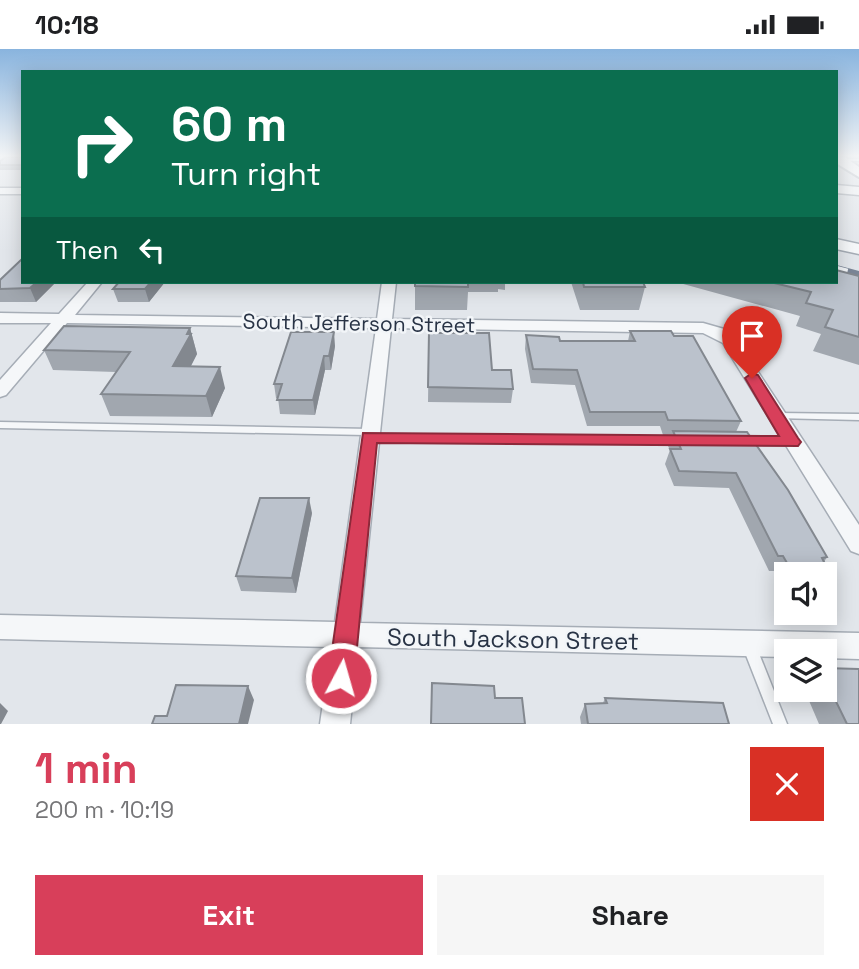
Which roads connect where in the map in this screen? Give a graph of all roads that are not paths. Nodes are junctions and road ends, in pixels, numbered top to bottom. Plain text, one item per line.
1 (838, 189) edge
2 (0, 191) edge
3 (21, 191) edge
4 (859, 191) edge
5 (838, 244) edge
6 (859, 249) edge
7 (93, 284) edge
8 (389, 284) edge
9 (0, 318) edge
10 (62, 319) junction
11 (385, 323) junction
12 (0, 391) edge
13 (776, 416) junction
14 (859, 417) edge
15 (0, 425) edge
16 (369, 434) junction
17 (696, 441) edge
18 (737, 442) edge
19 (792, 442) junction
20 (859, 544) edge
21 (0, 627) edge
22 (345, 635) junction
23 (748, 643) junction
24 (859, 646) edge
25 (335, 724) edge
26 (780, 724) edge

1 - 4 street
2 - 3 street
5 - 6 street
7 - 10 street
8 - 11 street
9 - 10 street, South Jefferson Street
10 - 11 street, South Jefferson Street
10 - 12 street
11 - 13 street, South Jefferson Street
11 - 16 street
13 - 14 lane
13 - 19 street
15 - 16 lane
16 - 17 lane
16 - 22 street
18 - 19 lane
19 - 20 street
21 - 22 street, South Jackson Street
22 - 23 street, South Jackson Street
22 - 25 street
23 - 24 street, South Jackson Street
23 - 26 lane

